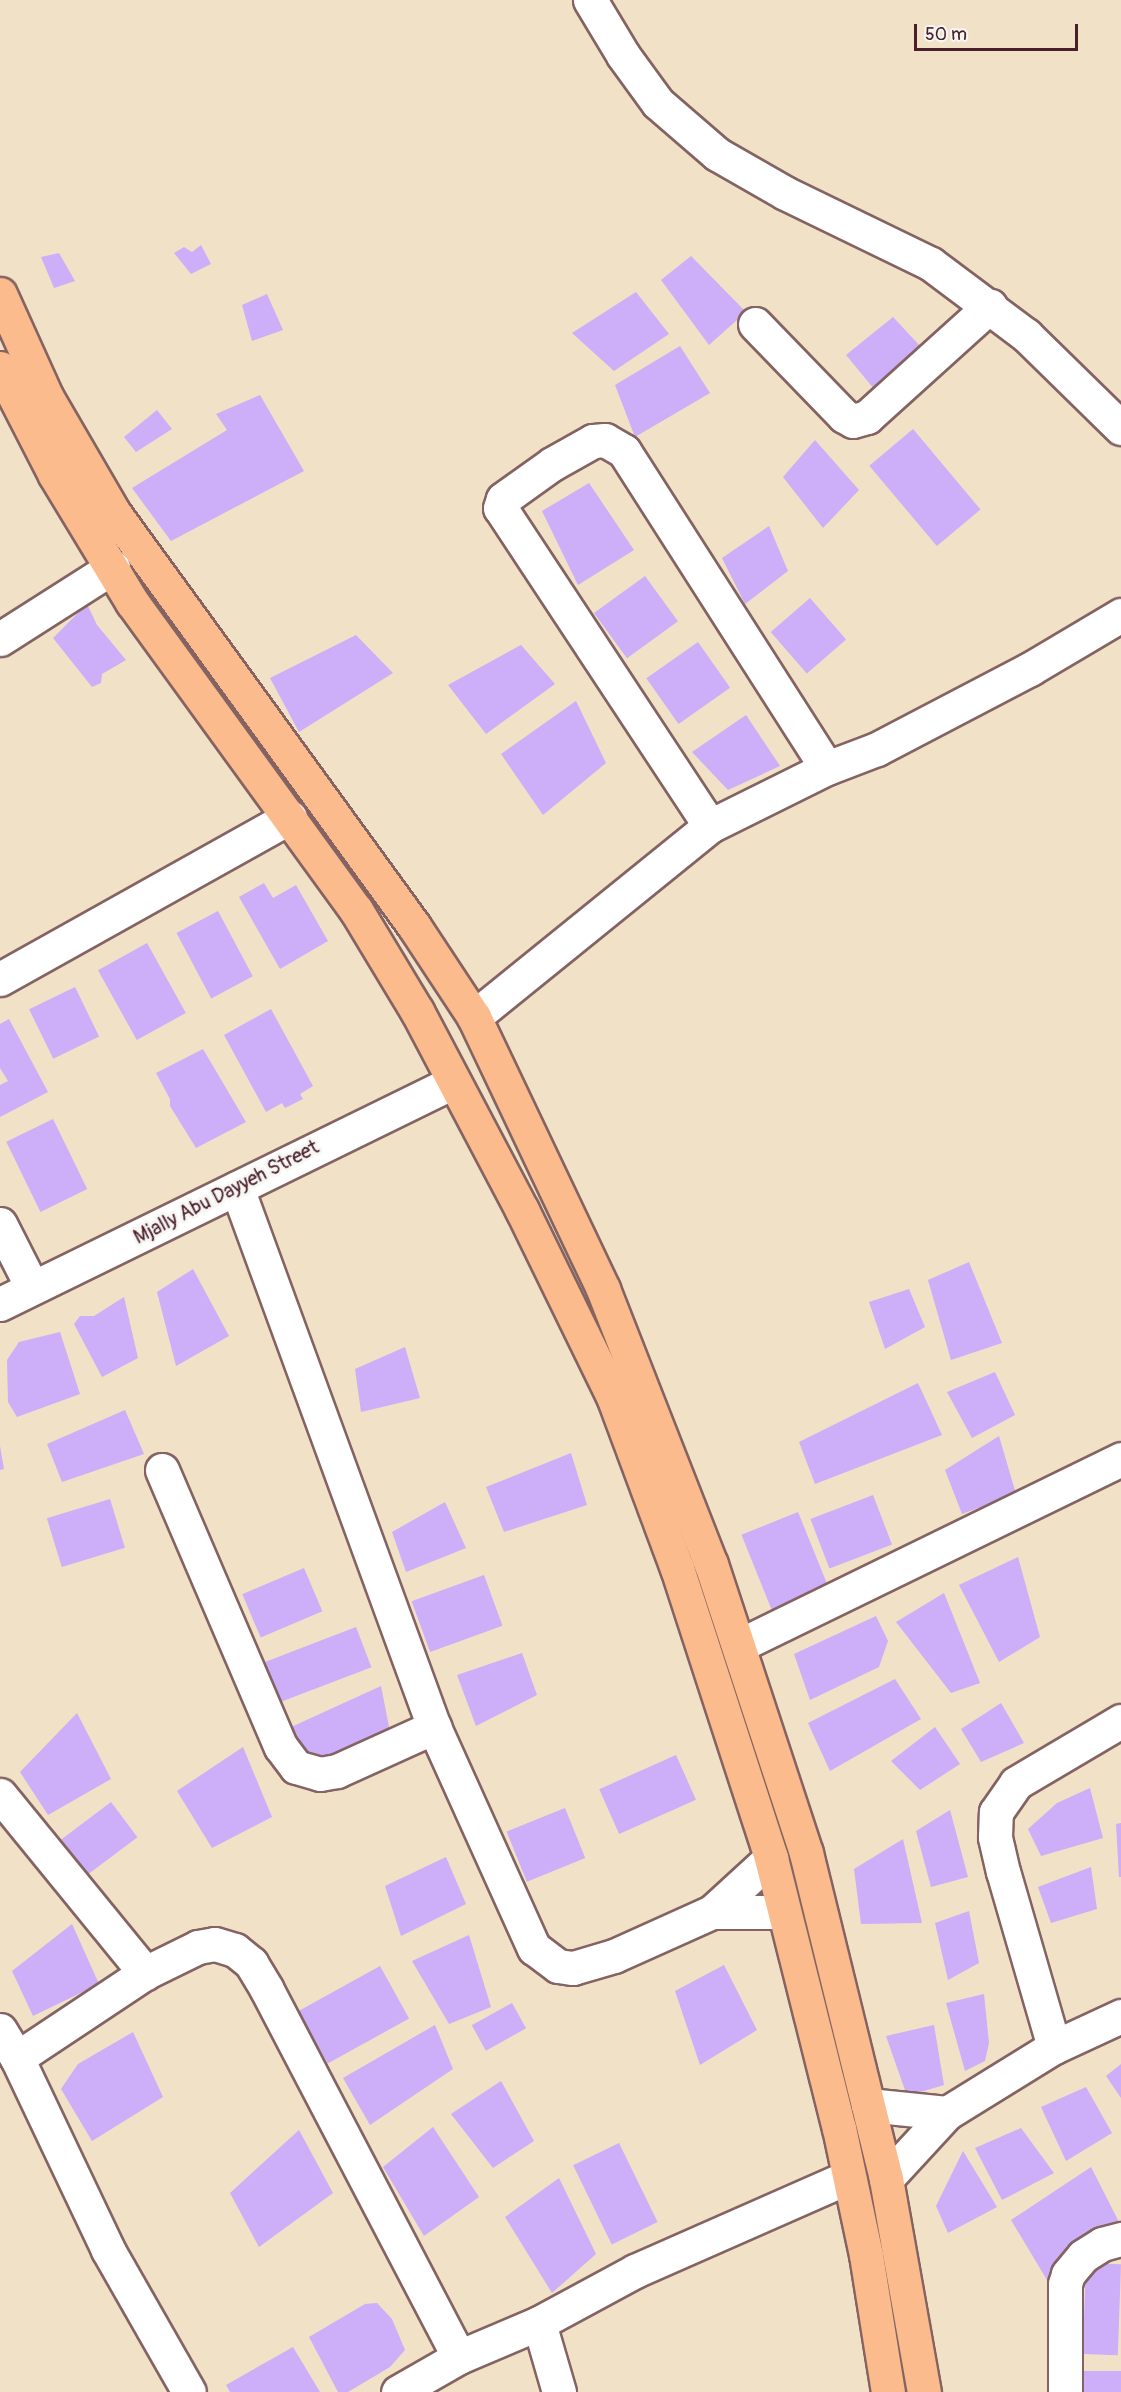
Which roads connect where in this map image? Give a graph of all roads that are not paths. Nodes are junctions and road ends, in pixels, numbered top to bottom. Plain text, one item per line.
1 (590, 0) edge
2 (0, 294) edge
3 (990, 306) junction
4 (755, 324) dead end
5 (0, 368) edge
6 (1121, 428) edge
7 (113, 567) junction
8 (1121, 615) edge
9 (0, 639) edge
10 (827, 768) junction
11 (290, 817) junction
12 (710, 826) junction
13 (0, 979) edge
14 (474, 1017) junction
15 (453, 1082) junction
16 (237, 1188) junction
17 (0, 1224) edge
18 (32, 1287) junction
19 (0, 1304) edge
20 (1121, 1459) edge
21 (672, 1463) junction
22 (162, 1470) dead end
23 (643, 1476) junction
24 (740, 1645) junction
25 (1121, 1721) edge
26 (434, 1727) junction
27 (0, 1795) edge
28 (771, 1858) junction
29 (712, 1912) junction
30 (784, 1912) junction
31 (145, 1973) junction
32 (1121, 2016) edge
33 (0, 2030) edge
34 (1054, 2047) junction
35 (18, 2058) junction
36 (868, 2105) junction
37 (947, 2113) junction
38 (848, 2177) junction
39 (886, 2179) junction
40 (1121, 2239) edge
41 (539, 2323) junction
42 (459, 2357) junction
43 (189, 2392) edge
44 (398, 2392) edge
45 (559, 2392) edge
46 (888, 2392) edge
47 (924, 2392) edge
48 (1065, 2392) edge

1 - 3 street
2 - 14 main road
3 - 4 street
3 - 6 street
5 - 7 main road
7 - 9 street
7 - 11 main road
8 - 10 street
10 - 12 street
10 - 12 street
11 - 13 street
11 - 15 main road
12 - 14 street
14 - 21 main road
15 - 16 street, Mjally Abu Dayyeh Street
15 - 23 main road
16 - 18 street, Mjally Abu Dayyeh Street
16 - 26 street
17 - 18 street
18 - 19 street, Mjally Abu Dayyeh Street
20 - 24 street
21 - 23 main road
21 - 24 main road
22 - 26 street
23 - 28 main road
24 - 36 main road
25 - 34 street
26 - 29 street
27 - 31 street
28 - 29 street
28 - 30 main road
29 - 30 street
30 - 38 main road
31 - 35 street
31 - 42 street
32 - 34 street
33 - 35 street
34 - 37 street
35 - 43 street
36 - 37 street
36 - 39 main road
37 - 39 street
38 - 41 street
38 - 46 main road
39 - 47 main road
40 - 48 street
41 - 42 street
41 - 45 street
42 - 44 street

